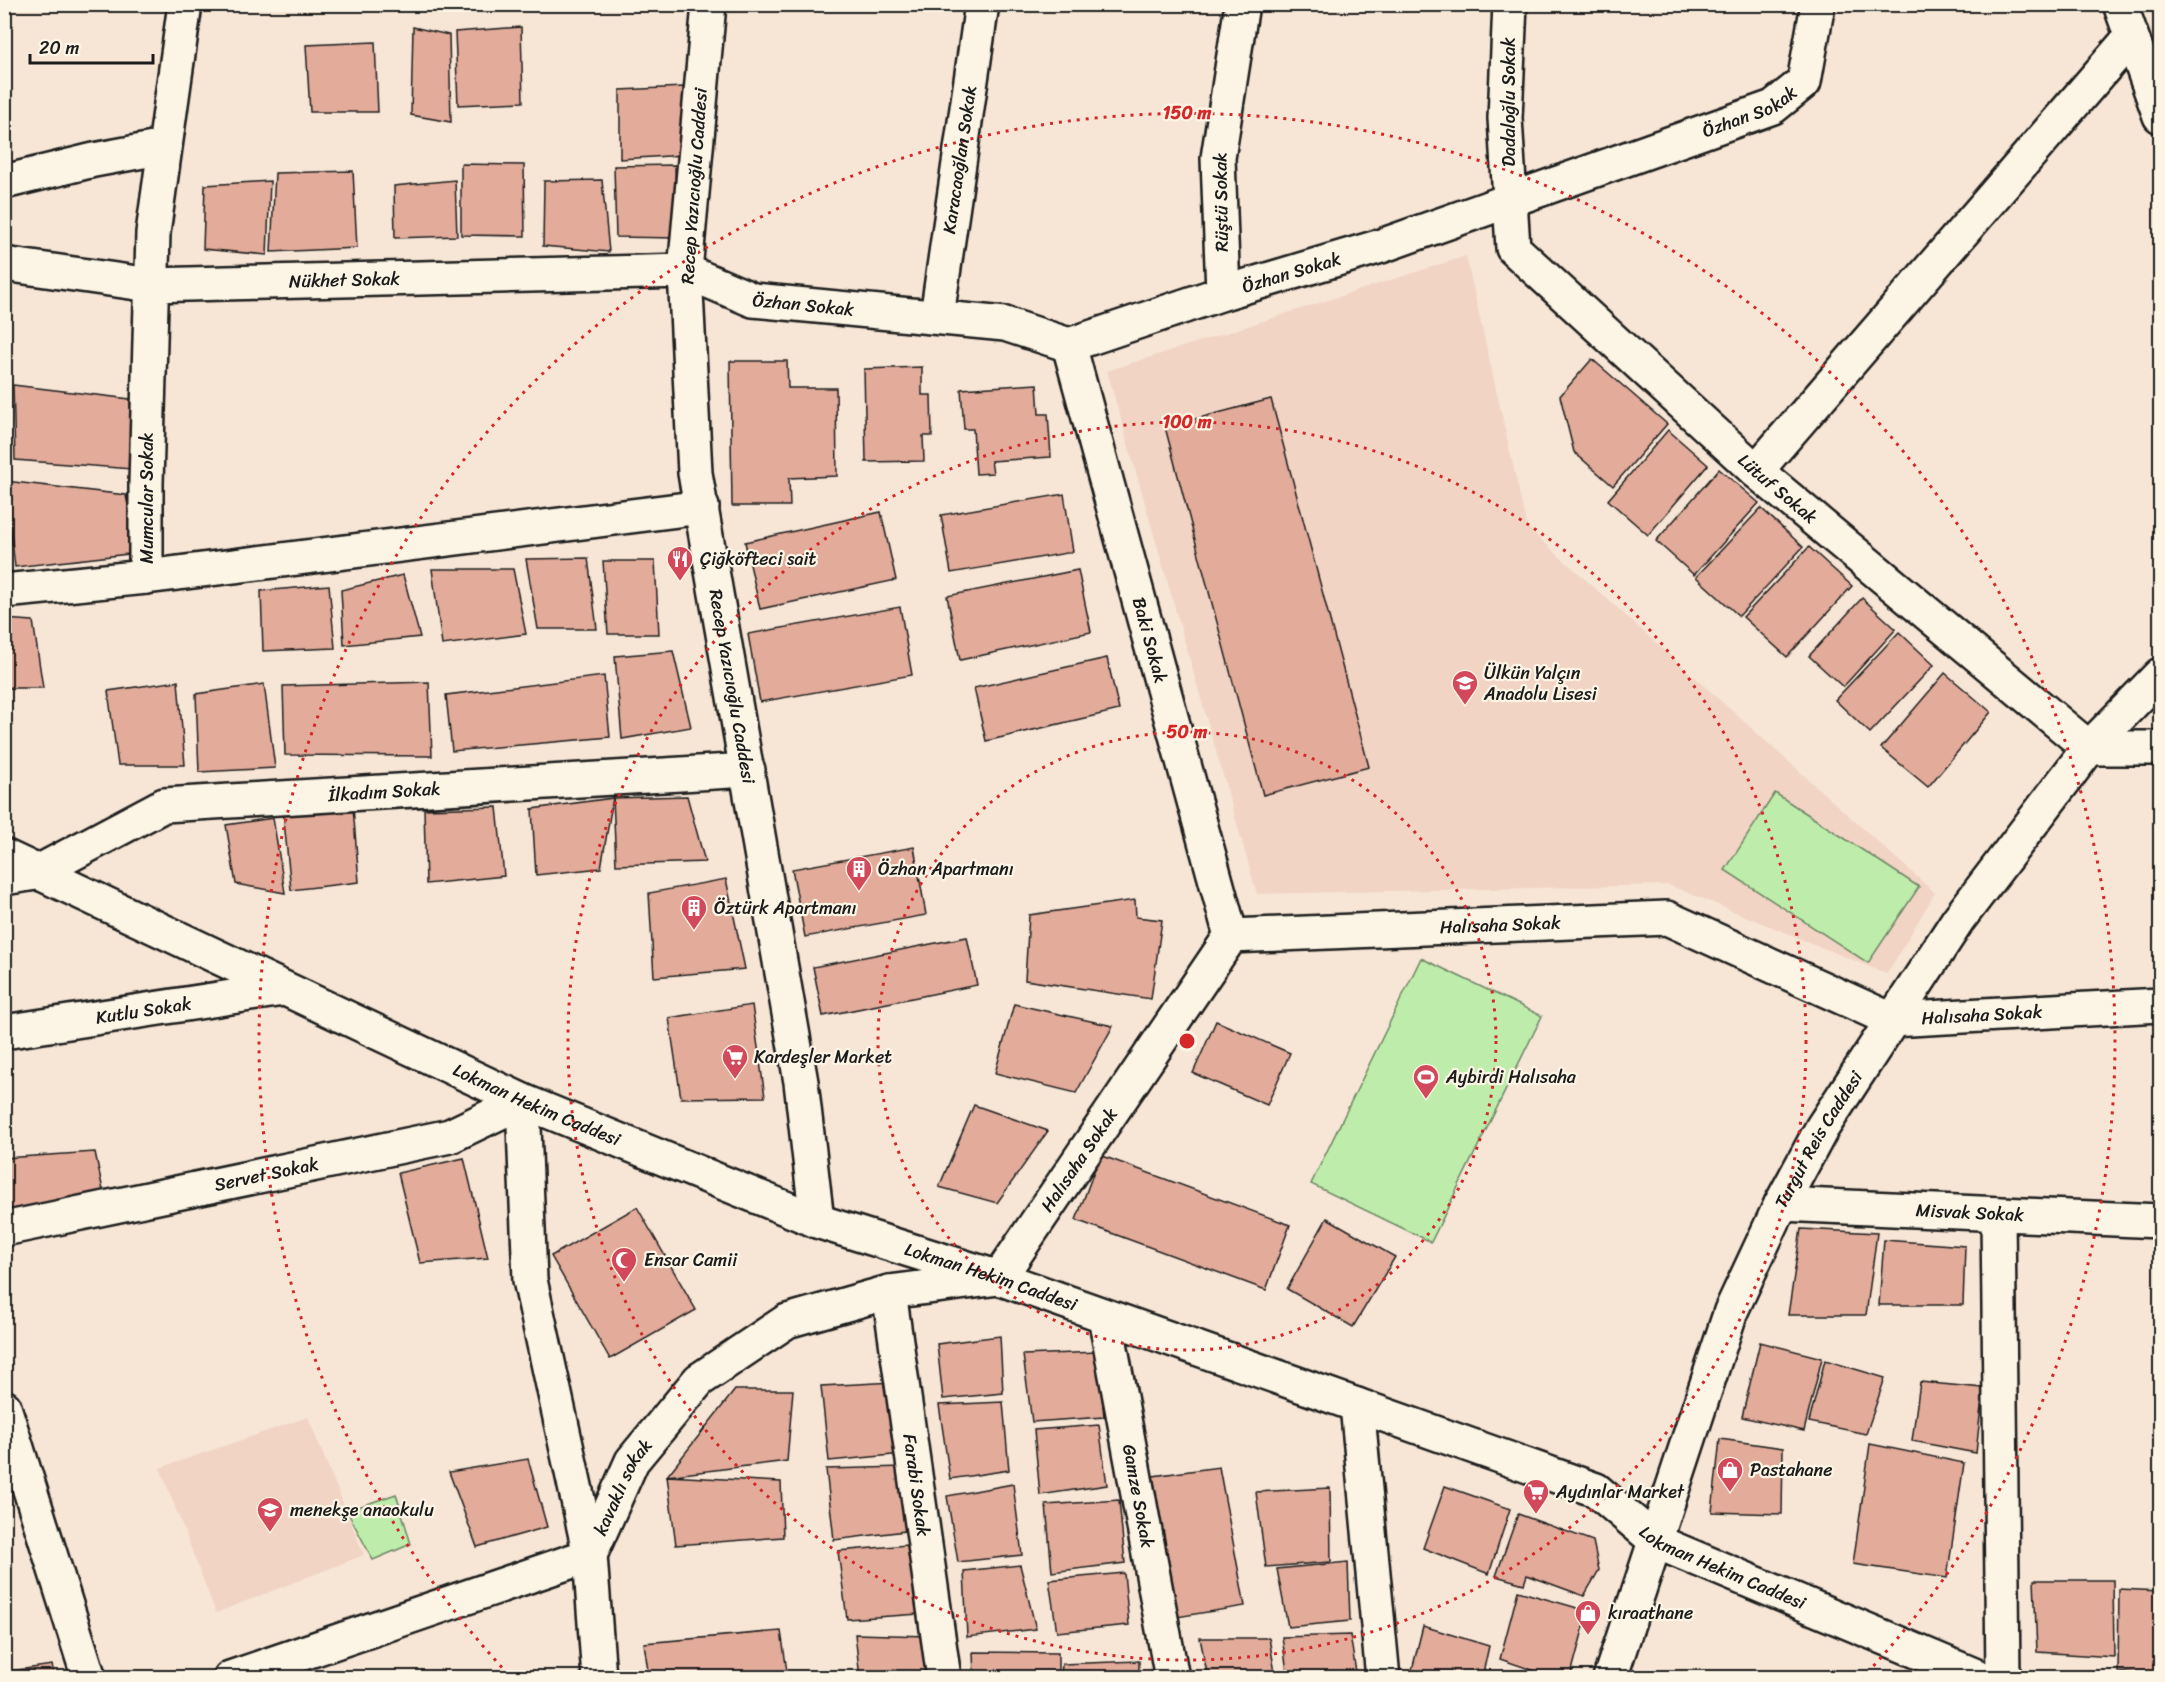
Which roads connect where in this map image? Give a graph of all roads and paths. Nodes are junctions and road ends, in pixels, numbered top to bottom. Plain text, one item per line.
1 (185, 4) edge
2 (709, 4) edge
3 (982, 4) edge
4 (1242, 4) edge
5 (1510, 4) edge
6 (1818, 4) edge
7 (2120, 4) edge
8 (2132, 37) junction
9 (2159, 112) edge
10 (164, 147) junction
11 (4, 182) edge
12 (1510, 199) junction
13 (4, 264) edge
14 (685, 272) junction
15 (151, 285) junction
16 (1223, 293) junction
17 (937, 316) junction
18 (1069, 345) junction
19 (1756, 471) junction
20 (702, 507) junction
21 (146, 577) junction
22 (4, 591) edge
23 (2160, 675) edge
24 (2089, 748) junction
25 (2160, 748) edge
26 (748, 770) junction
27 (4, 856) edge
28 (20, 875) edge
29 (1231, 936) junction
30 (283, 989) junction
31 (2160, 1005) edge
32 (1892, 1020) junction
33 (4, 1032) edge
34 (523, 1101) junction
35 (1780, 1204) junction
36 (1998, 1214) junction
37 (817, 1221) junction
38 (2160, 1221) edge
39 (4, 1229) edge
40 (999, 1278) junction
41 (889, 1292) junction
42 (1105, 1316) junction
43 (1357, 1405) junction
44 (4, 1407) edge
45 (15, 1477) edge
46 (1657, 1542) junction
47 (590, 1555) junction
48 (1973, 1676) edge
49 (89, 1677) edge
50 (231, 1677) edge
51 (599, 1677) edge
52 (944, 1677) edge
53 (1172, 1677) edge
54 (1383, 1677) edge
55 (1610, 1677) edge
56 (2003, 1677) edge

1 - 10 street, Mumcular Sokak
2 - 14 street, Recep Yazıcıoğlu Caddesi
3 - 17 street, Karacaoğlan Sokak
4 - 16 street, Rüştü Sokak
5 - 12 street, Dadaloğlu Sokak
6 - 12 street, Özhan Sokak
7 - 8 street
8 - 9 street
8 - 19 street
10 - 11 street
10 - 15 street, Mumcular Sokak
12 - 16 street, Özhan Sokak
12 - 19 street, Lütuf Sokak
13 - 15 street, Nükhet Sokak
14 - 15 street, Nükhet Sokak
14 - 17 street, Özhan Sokak
14 - 20 street, Recep Yazıcıoğlu Caddesi
15 - 21 street, Mumcular Sokak
16 - 18 street, Özhan Sokak
17 - 18 street, Özhan Sokak
18 - 29 street, Baki Sokak
19 - 24 street, Lütuf Sokak
20 - 21 street, Mumcular Sokak
20 - 26 street, Recep Yazıcıoğlu Caddesi
21 - 22 street
23 - 24 street, Turgut Reis Caddesi
24 - 25 street
24 - 32 street, Turgut Reis Caddesi
26 - 28 street, İlkadım Sokak
26 - 37 street, Recep Yazıcıoğlu Caddesi
27 - 28 street, Lokman Hekim Caddesi
28 - 30 street, Lokman Hekim Caddesi
29 - 32 street, Halısaha Sokak
29 - 40 street, Halısaha Sokak
30 - 33 street, Kutlu Sokak
30 - 34 street, Lokman Hekim Caddesi
31 - 32 street, Halısaha Sokak
32 - 35 street, Turgut Reis Caddesi
34 - 37 street, Lokman Hekim Caddesi
34 - 39 street, Servet Sokak
34 - 47 street
35 - 36 street, Misvak Sokak
35 - 46 street, Turgut Reis Caddesi
36 - 38 street, Misvak Sokak
36 - 56 street
37 - 40 street, Lokman Hekim Caddesi
40 - 41 street, kavaklı sokak
40 - 42 street, Lokman Hekim Caddesi
41 - 47 street, kavaklı sokak
41 - 52 street, Farabi Sokak
42 - 43 street, Lokman Hekim Caddesi
42 - 53 street, Gamze Sokak
43 - 46 street, Lokman Hekim Caddesi
43 - 54 street
44 - 45 street
45 - 49 street
46 - 48 street, Lokman Hekim Caddesi
46 - 55 street, Turgut Reis Caddesi
47 - 50 street, kavaklı sokak
47 - 51 street

